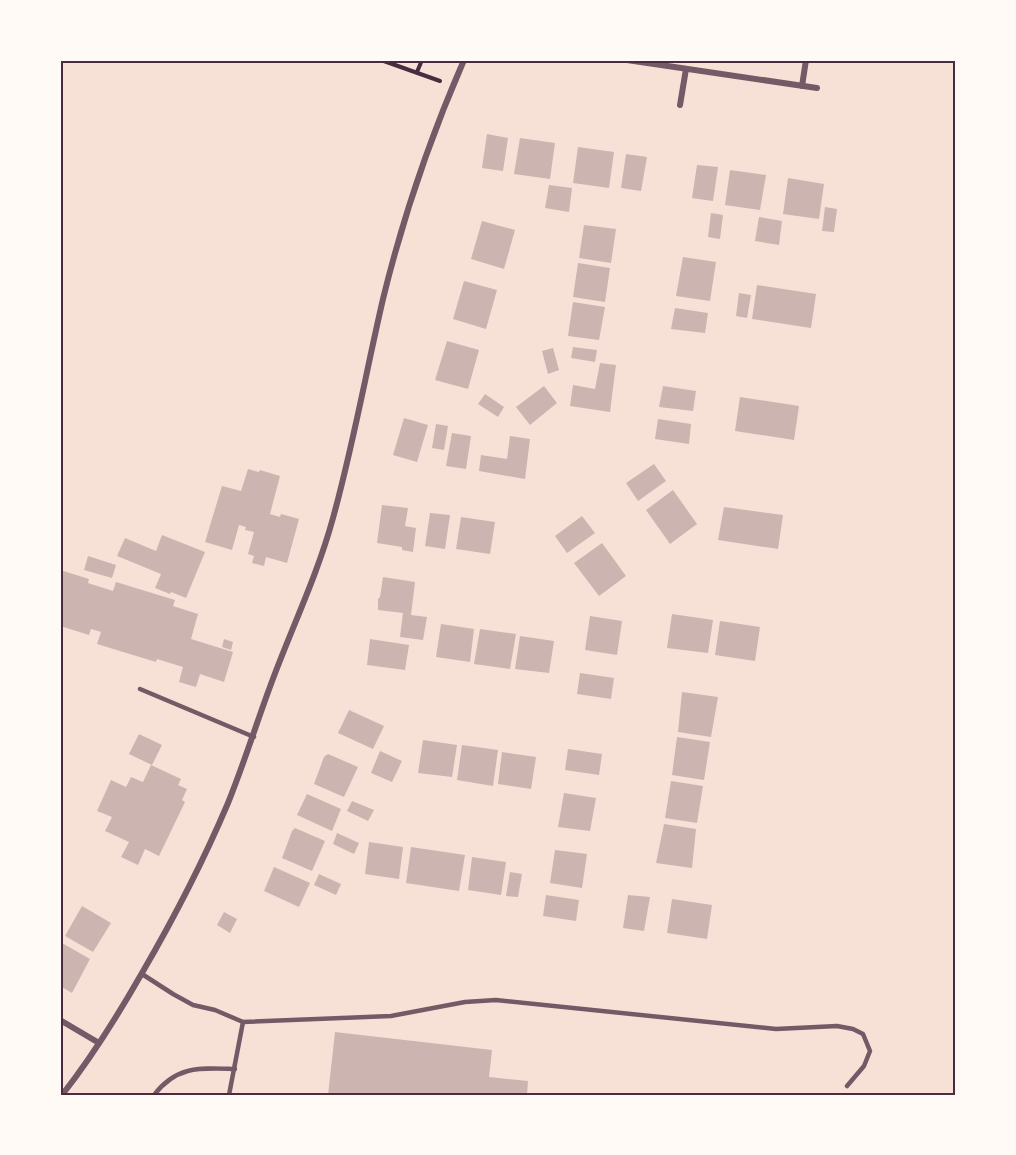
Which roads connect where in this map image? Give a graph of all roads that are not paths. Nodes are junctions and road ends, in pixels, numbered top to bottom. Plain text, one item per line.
1 (464, 60) edge
2 (627, 60) edge
3 (806, 60) edge
4 (686, 69) junction
5 (802, 86) junction
6 (817, 88) dead end
7 (680, 105) dead end
8 (141, 689) dead end
9 (254, 737) junction
10 (142, 974) junction
11 (60, 1020) edge
12 (243, 1022) junction
13 (99, 1043) junction
14 (235, 1069) junction
15 (847, 1086) dead end
16 (62, 1095) edge
17 (154, 1095) edge
18 (229, 1095) edge

1 - 9 street
2 - 4 street
3 - 5 street
4 - 5 street
4 - 7 street
5 - 6 street
8 - 9 lane
9 - 10 street
10 - 12 lane
10 - 13 street
11 - 13 street
12 - 14 lane
12 - 15 lane
13 - 16 street
14 - 17 lane
14 - 18 lane

